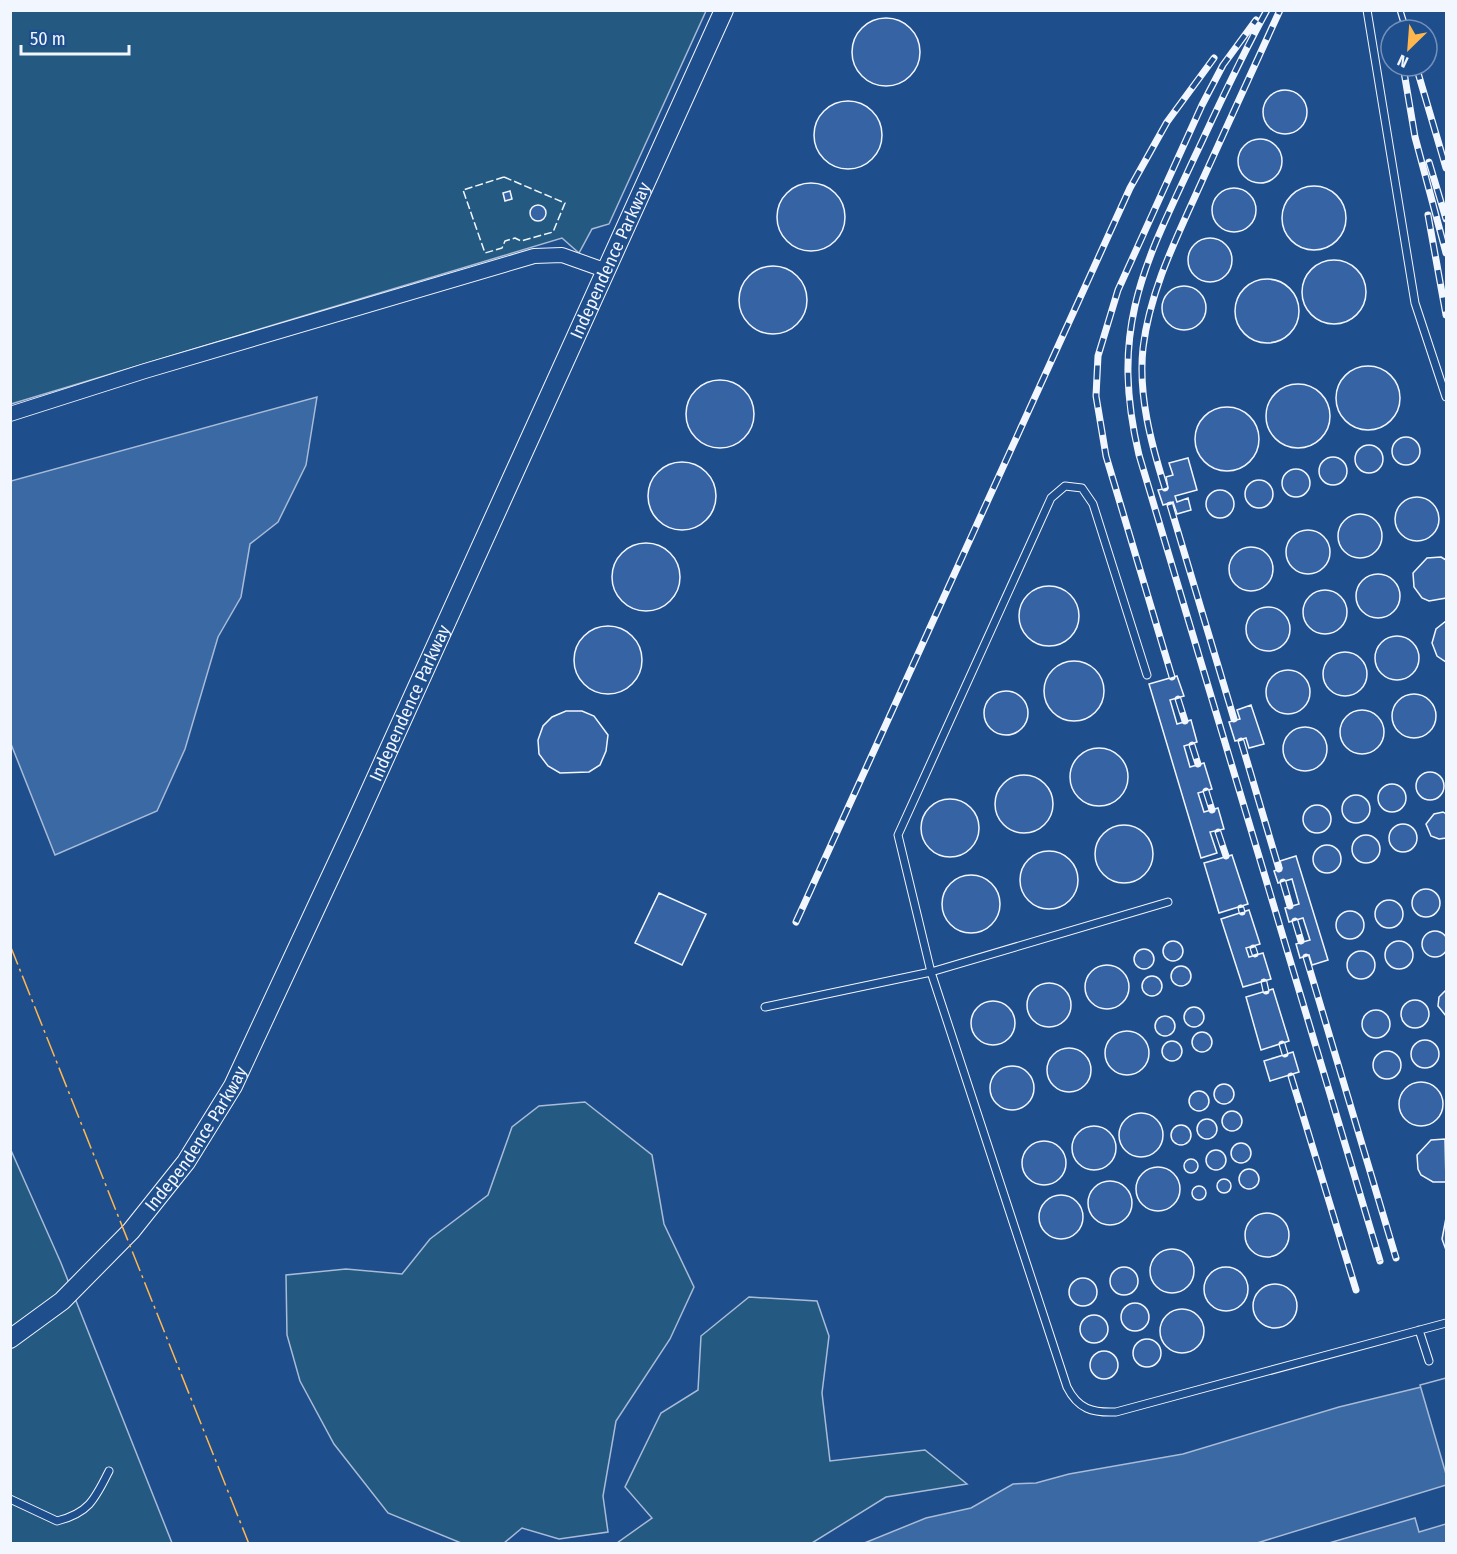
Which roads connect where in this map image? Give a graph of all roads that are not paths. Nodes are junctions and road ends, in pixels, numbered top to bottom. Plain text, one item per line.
1 (724, 10) edge
2 (1367, 10) edge
3 (607, 271) junction
4 (1446, 397) edge
5 (10, 414) edge
6 (1147, 675) dead end
7 (1168, 902) dead end
8 (931, 972) junction
9 (765, 1007) dead end
10 (1446, 1323) edge
11 (1419, 1330) junction
12 (10, 1339) edge
13 (1429, 1361) dead end
14 (109, 1472) dead end
15 (10, 1498) edge

1 - 3 main road, Independence Parkway
2 - 4 lane
3 - 5 street
3 - 12 main road, Independence Parkway
6 - 8 lane
7 - 8 lane
8 - 9 lane
8 - 11 lane
10 - 11 lane
11 - 13 lane
14 - 15 lane

